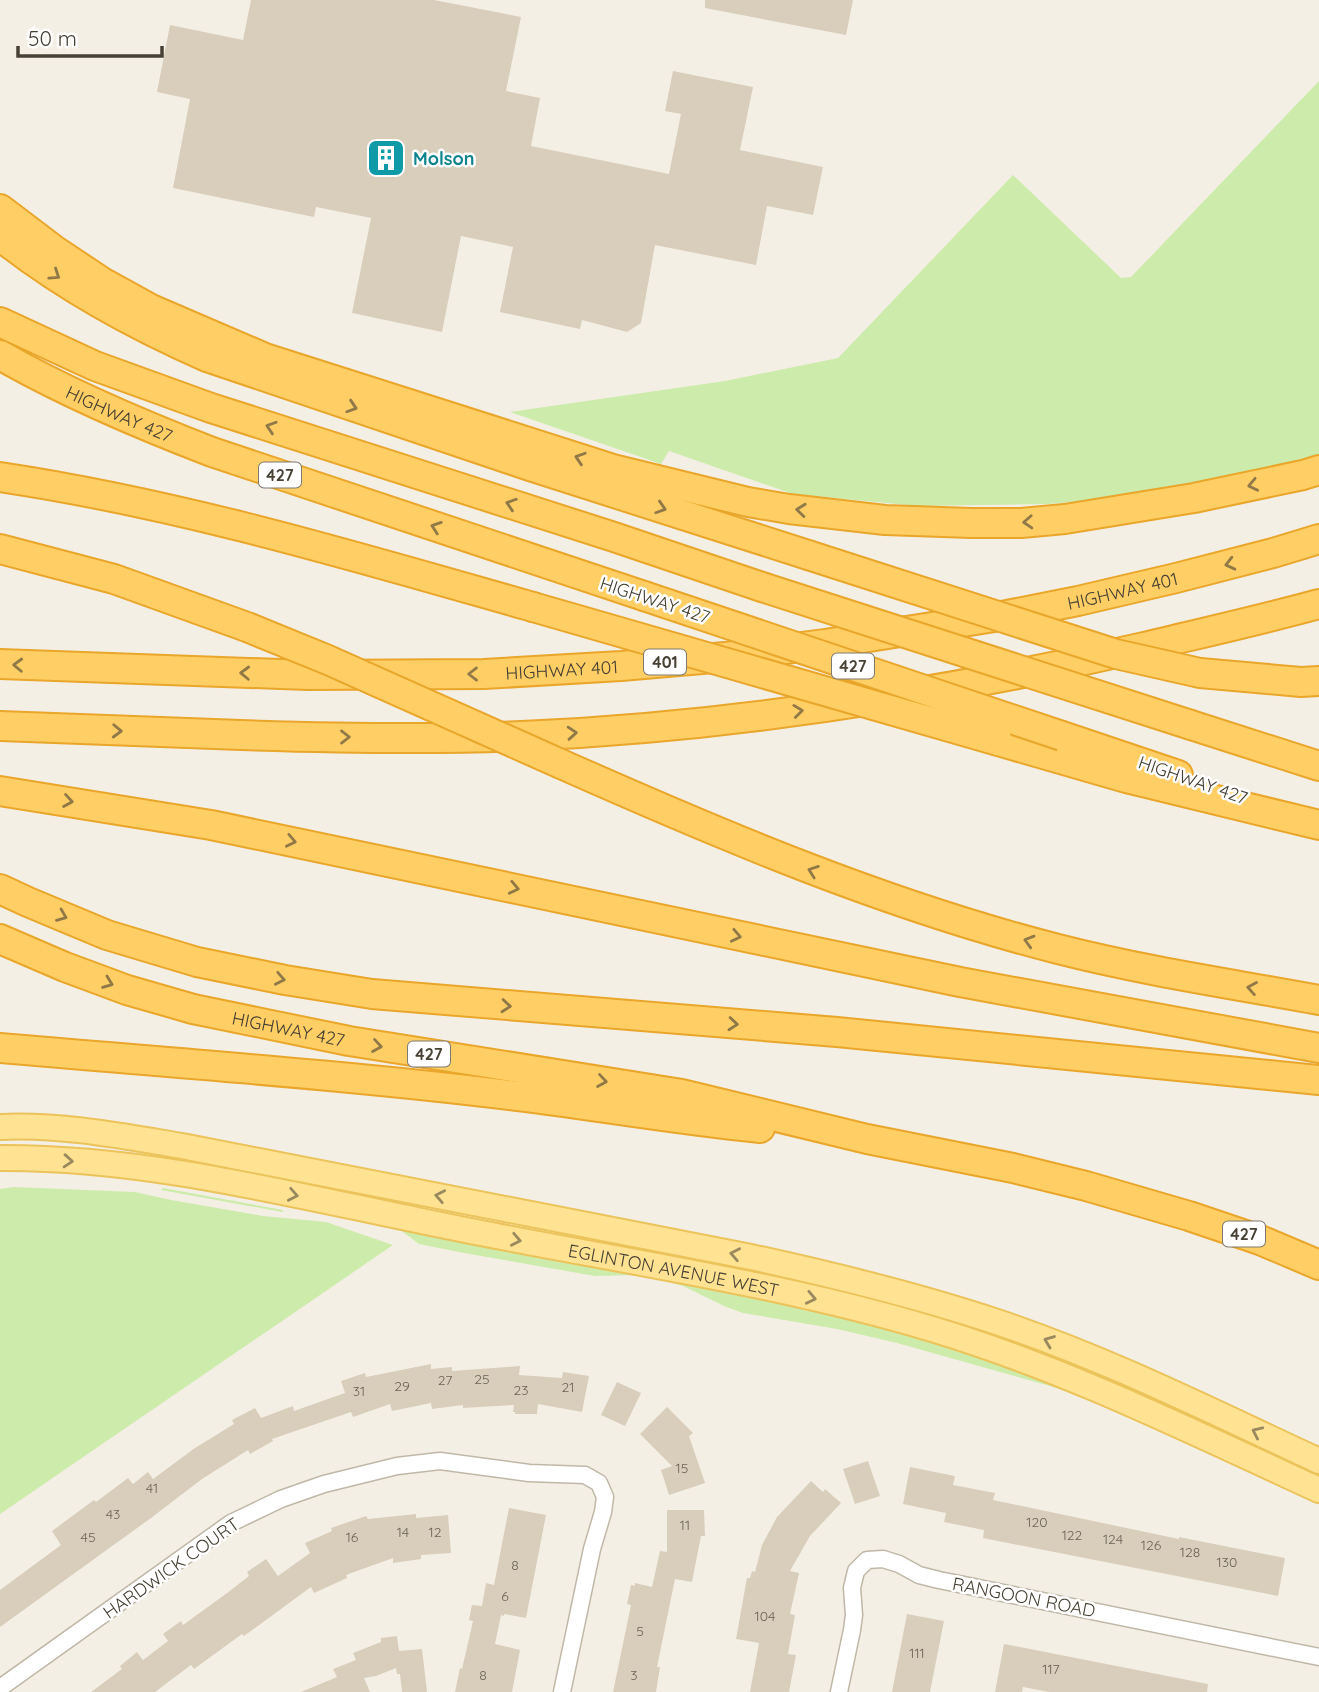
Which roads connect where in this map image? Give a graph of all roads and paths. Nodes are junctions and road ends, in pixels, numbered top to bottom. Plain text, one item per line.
1 (0, 209) edge
2 (0, 236) edge
3 (0, 321) edge
4 (0, 355) edge
5 (1319, 470) edge
6 (0, 477) edge
7 (1319, 540) edge
8 (0, 549) edge
9 (1319, 604) edge
10 (0, 664) edge
11 (1319, 681) edge
12 (0, 726) edge
13 (1319, 766) edge
14 (0, 791) edge
15 (1319, 825) edge
16 (0, 888) edge
17 (0, 939) edge
18 (1319, 1000) edge
19 (0, 1048) edge
20 (1319, 1048) edge
21 (1319, 1080) edge
22 (0, 1127) edge
23 (867, 1139) junction
24 (0, 1158) edge
25 (1319, 1265) edge
26 (1319, 1461) edge
27 (1319, 1490) edge
28 (1319, 1657) edge
29 (0, 1688) edge
30 (562, 1692) edge
31 (839, 1692) edge

5 -> 1 highway
2 -> 11 highway, bridge
13 -> 3 highway, bridge
15 -> 4 highway, HIGHWAY 427 / 427, bridge
6 - 15 highway, bridge
7 -> 10 highway, HIGHWAY 401 / 401
18 -> 8 highway, bridge
12 -> 9 highway
14 -> 20 highway
16 -> 21 highway
17 -> 23 highway, HIGHWAY 427 / 427
19 - 23 highway
26 -> 22 main road, EGLINTON AVENUE WEST
23 - 25 highway, HIGHWAY 427 / 427
24 -> 27 main road, EGLINTON AVENUE WEST
28 - 31 street, RANGOON ROAD
29 - 30 street, HARDWICK COURT

